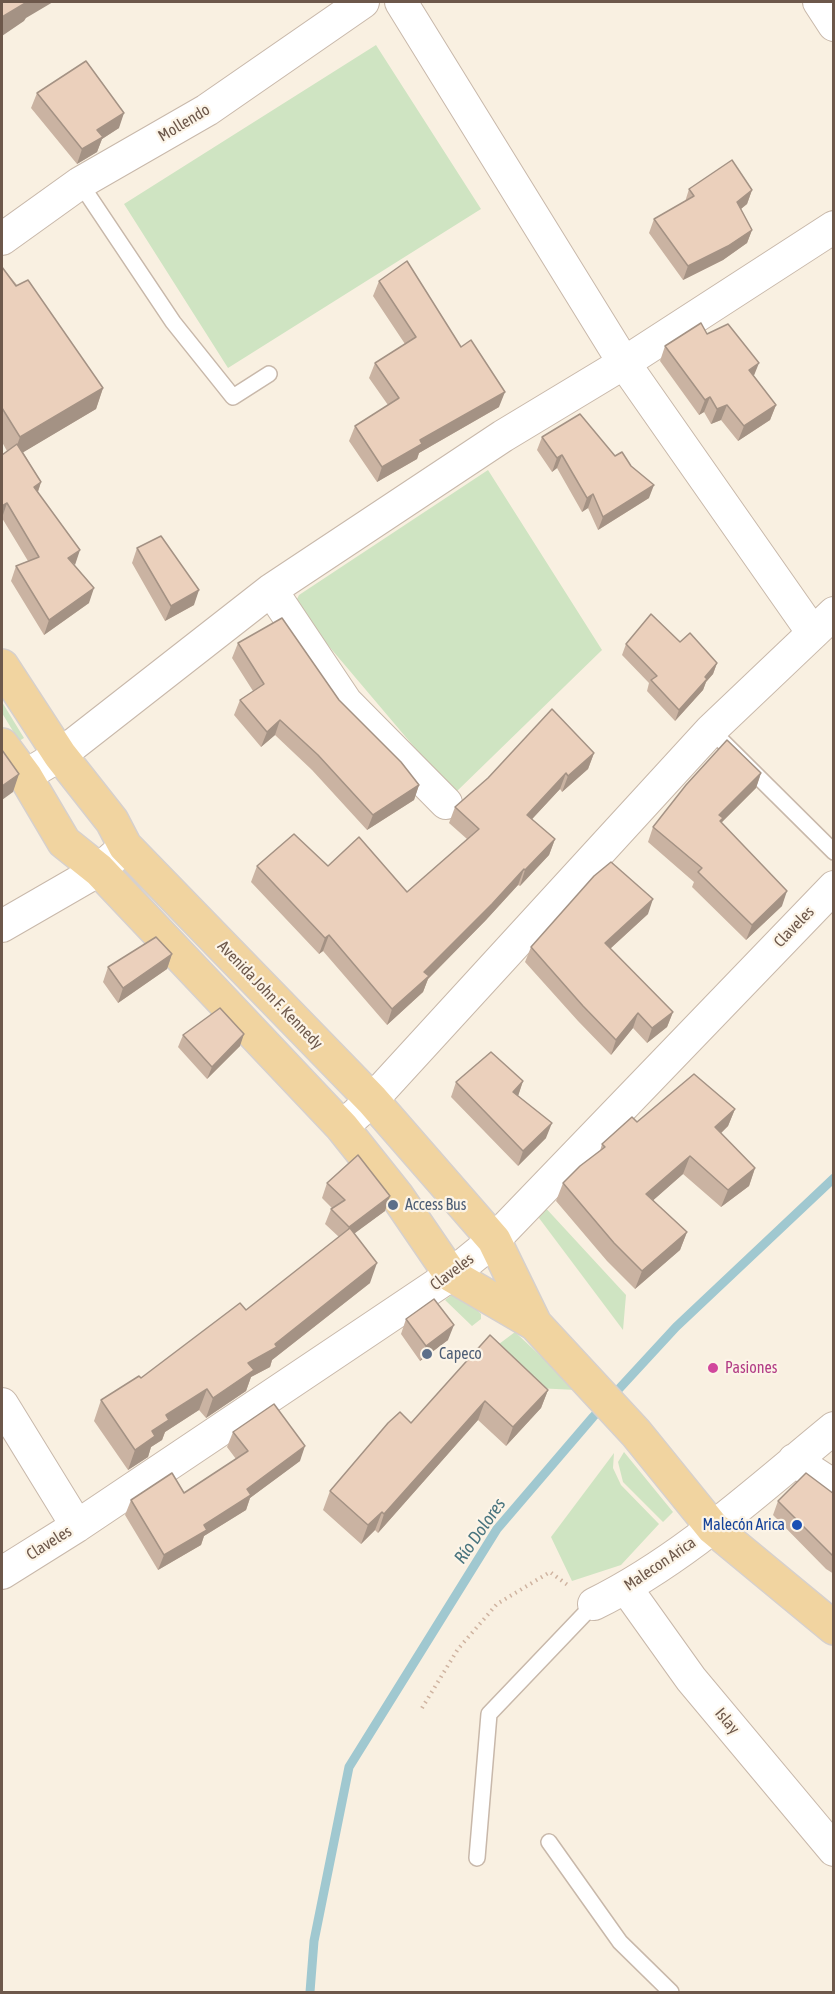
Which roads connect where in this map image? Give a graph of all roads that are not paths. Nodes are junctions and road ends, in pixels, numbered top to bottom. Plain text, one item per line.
1 (363, 2) edge
2 (401, 2) edge
3 (819, 2) edge
4 (834, 25) edge
5 (80, 183) junction
6 (834, 227) edge
7 (2, 239) edge
8 (624, 363) junction
9 (269, 374) dead end
10 (271, 590) junction
11 (824, 623) edge
12 (2, 666) edge
13 (711, 730) junction
14 (2, 745) edge
15 (60, 755) junction
16 (25, 776) junction
17 (446, 803) dead end
18 (126, 846) junction
19 (834, 852) edge
20 (99, 870) junction
21 (834, 887) edge
22 (2, 926) edge
23 (372, 1100) junction
24 (342, 1127) junction
25 (494, 1240) junction
26 (451, 1275) junction
27 (536, 1324) junction
28 (2, 1404) edge
29 (834, 1428) edge
30 (794, 1460) junction
31 (834, 1486) edge
32 (77, 1526) junction
33 (713, 1528) junction
34 (2, 1573) edge
35 (626, 1588) junction
36 (594, 1604) joint
37 (834, 1628) edge
38 (549, 1842) dead end
39 (834, 1850) edge
40 (477, 1858) dead end
41 (671, 1992) edge

1 - 5 street, Mollendo
2 - 8 street
3 - 4 street
5 - 7 street, Mollendo
5 - 9 lane
6 - 8 street
8 - 10 street
8 - 11 street
10 - 15 street
10 - 17 street
11 - 13 street
12 - 15 main road, Avenida John F. Kennedy
13 - 19 lane
13 - 23 street
14 - 16 main road, Avenida John F. Kennedy
15 - 16 street
15 - 18 main road, Avenida John F. Kennedy
16 - 20 main road, Avenida John F. Kennedy
18 - 20 street
18 - 23 main road, Avenida John F. Kennedy
20 - 22 street
20 - 24 main road, Avenida John F. Kennedy
21 - 25 street, Claveles
23 - 24 street
23 - 25 main road, Avenida John F. Kennedy
24 - 26 main road, Avenida John F. Kennedy
25 - 26 street, Claveles
25 - 27 main road, Avenida John F. Kennedy
26 - 27 main road, Avenida John F. Kennedy
26 - 32 street, Claveles
27 - 33 main road, Avenida John F. Kennedy
28 - 32 street
29 - 30 street, Malecon Arica
30 - 31 street
30 - 33 street, Malecon Arica
32 - 34 street, Claveles
33 - 35 street, Malecon Arica
33 - 37 main road, Avenida John F. Kennedy
35 - 36 street, Malecon Arica
35 - 39 street, Islay
36 - 40 lane
38 - 41 lane

